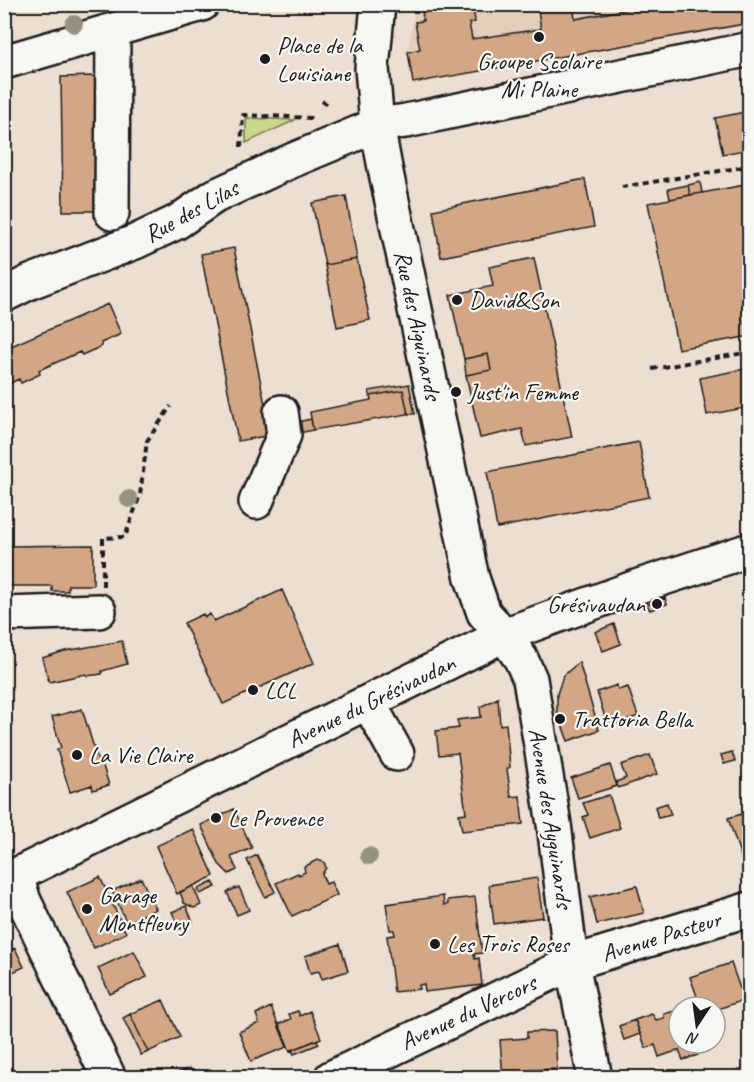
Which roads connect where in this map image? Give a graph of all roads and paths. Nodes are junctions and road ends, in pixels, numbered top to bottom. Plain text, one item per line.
1 (202, 4) edge
2 (378, 4) edge
3 (113, 32) junction
4 (750, 49) edge
5 (4, 62) edge
6 (322, 101) dead end
7 (328, 105) dead end
8 (312, 118) dead end
9 (377, 125) junction
10 (241, 147) dead end
11 (750, 166) edge
12 (622, 187) dead end
13 (112, 213) dead end
14 (13, 281) edge
15 (750, 352) edge
16 (652, 369) dead end
17 (171, 406) dead end
18 (281, 412) dead end
19 (256, 502) dead end
20 (750, 550) edge
21 (99, 611) joint
22 (4, 614) edge
23 (504, 635) junction
24 (368, 702) junction
25 (397, 754) dead end
26 (10, 878) edge
27 (750, 909) edge
28 (572, 963) junction
29 (109, 1077) edge
30 (331, 1077) edge
31 (596, 1077) edge

1 - 3 street
2 - 9 street, Rue des Aiguinards
3 - 5 street
3 - 13 street
4 - 9 street, Rue des Lilas
6 - 7 path
8 - 10 path
9 - 14 street, Rue des Lilas
9 - 23 street, Rue des Aiguinards
11 - 12 path
15 - 16 path
17 - 21 path
18 - 19 street
20 - 23 street, Avenue du Grésivaudan
21 - 22 street
23 - 24 street, Avenue du Grésivaudan
23 - 28 street, Avenue des Ayguinards
24 - 25 street
24 - 26 street, Avenue du Grésivaudan
26 - 29 street
27 - 28 street, Avenue Pasteur
28 - 30 street, Avenue du Vercors
28 - 31 street, Avenue des Ayguinards

